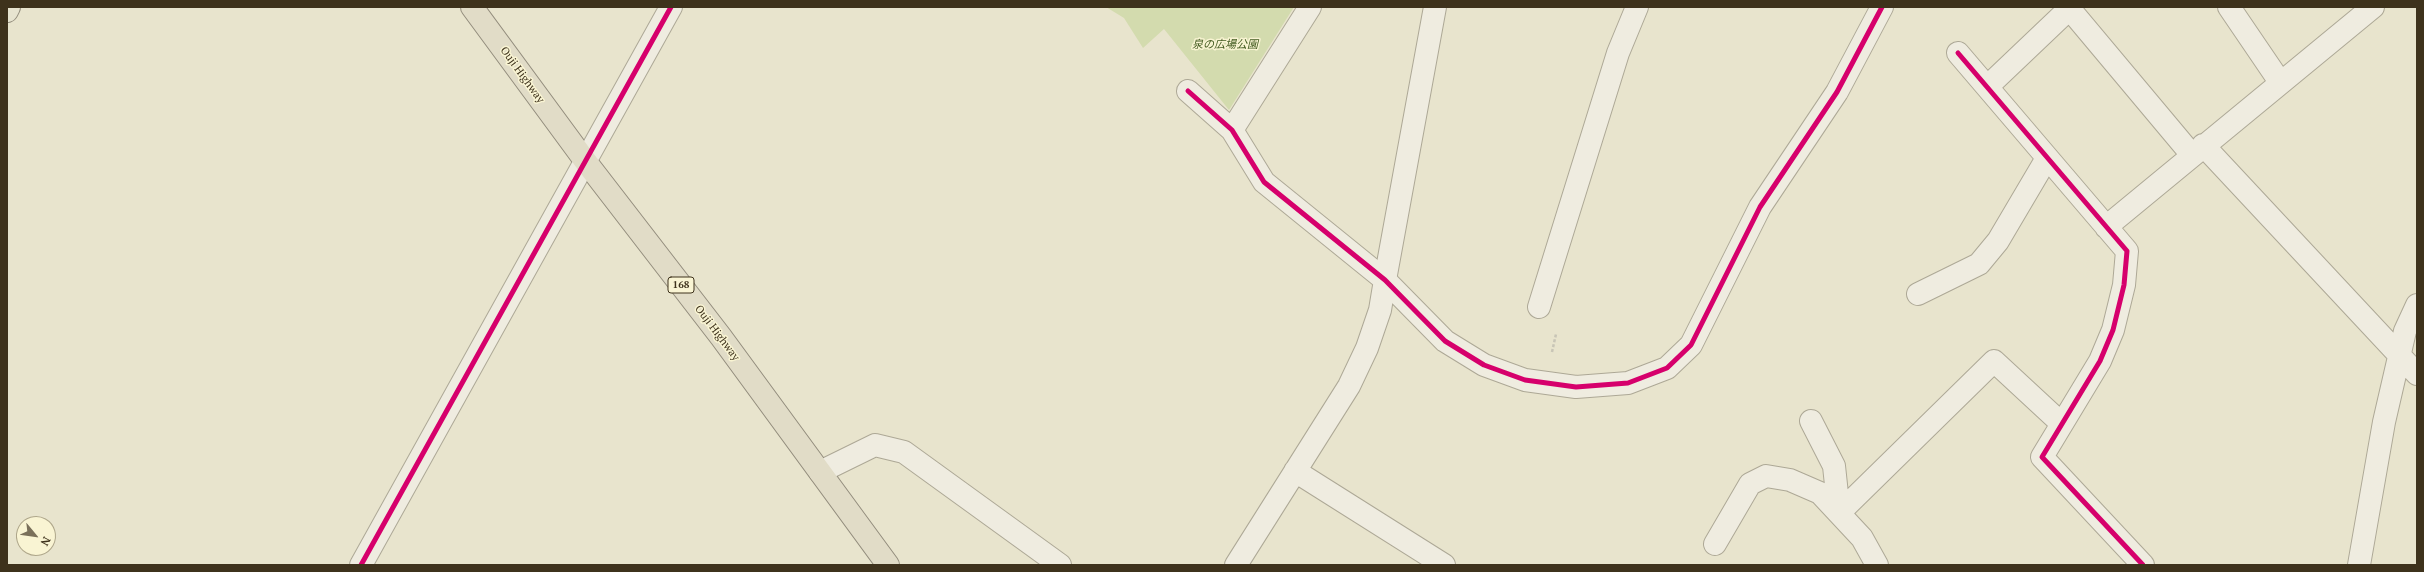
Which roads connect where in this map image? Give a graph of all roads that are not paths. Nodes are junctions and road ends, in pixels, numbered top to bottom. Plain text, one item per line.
1 (9, 7) edge
2 (472, 7) edge
3 (671, 7) edge
4 (1310, 7) edge
5 (1435, 7) edge
6 (1637, 7) edge
7 (1882, 7) edge
8 (2229, 7) edge
9 (2373, 7) edge
10 (2069, 8) edge
11 (7, 10) edge
12 (1958, 54) dead end
13 (2280, 82) junction
14 (1987, 87) junction
15 (1188, 91) dead end
16 (1232, 130) junction
17 (2198, 150) junction
18 (2047, 158) junction
19 (586, 162) junction
20 (2106, 226) junction
21 (1385, 280) junction
22 (1918, 294) dead end
23 (2417, 305) edge
24 (1539, 308) road end
25 (2400, 356) junction
26 (2417, 374) edge
27 (1811, 421) dead end
28 (2062, 424) junction
29 (1295, 471) junction
30 (820, 472) junction
31 (1839, 513) junction
32 (1715, 544) dead end
33 (361, 565) edge
34 (888, 565) edge
35 (1060, 565) edge
36 (1236, 565) edge
37 (1444, 565) edge
38 (1877, 565) edge
39 (2143, 565) edge
40 (2360, 565) edge

1 - 11 main road
2 - 19 highway, Ouji Highway / 168
3 - 19 street
4 - 16 street
5 - 21 street
6 - 24 street
7 - 21 street
8 - 13 street
9 - 13 street
10 - 14 street
10 - 17 street
12 - 14 street
13 - 17 street
14 - 18 street
15 - 16 street
16 - 21 street
17 - 20 street
17 - 25 street
18 - 20 street
18 - 22 street
19 - 30 highway, Ouji Highway / 168
19 - 33 street
20 - 28 street
21 - 29 street
23 - 25 street
25 - 26 street
25 - 40 street
27 - 31 street
28 - 31 street
28 - 39 street
29 - 36 street
29 - 37 street
30 - 34 highway, Ouji Highway / 168
30 - 35 street
31 - 32 street
31 - 38 street

